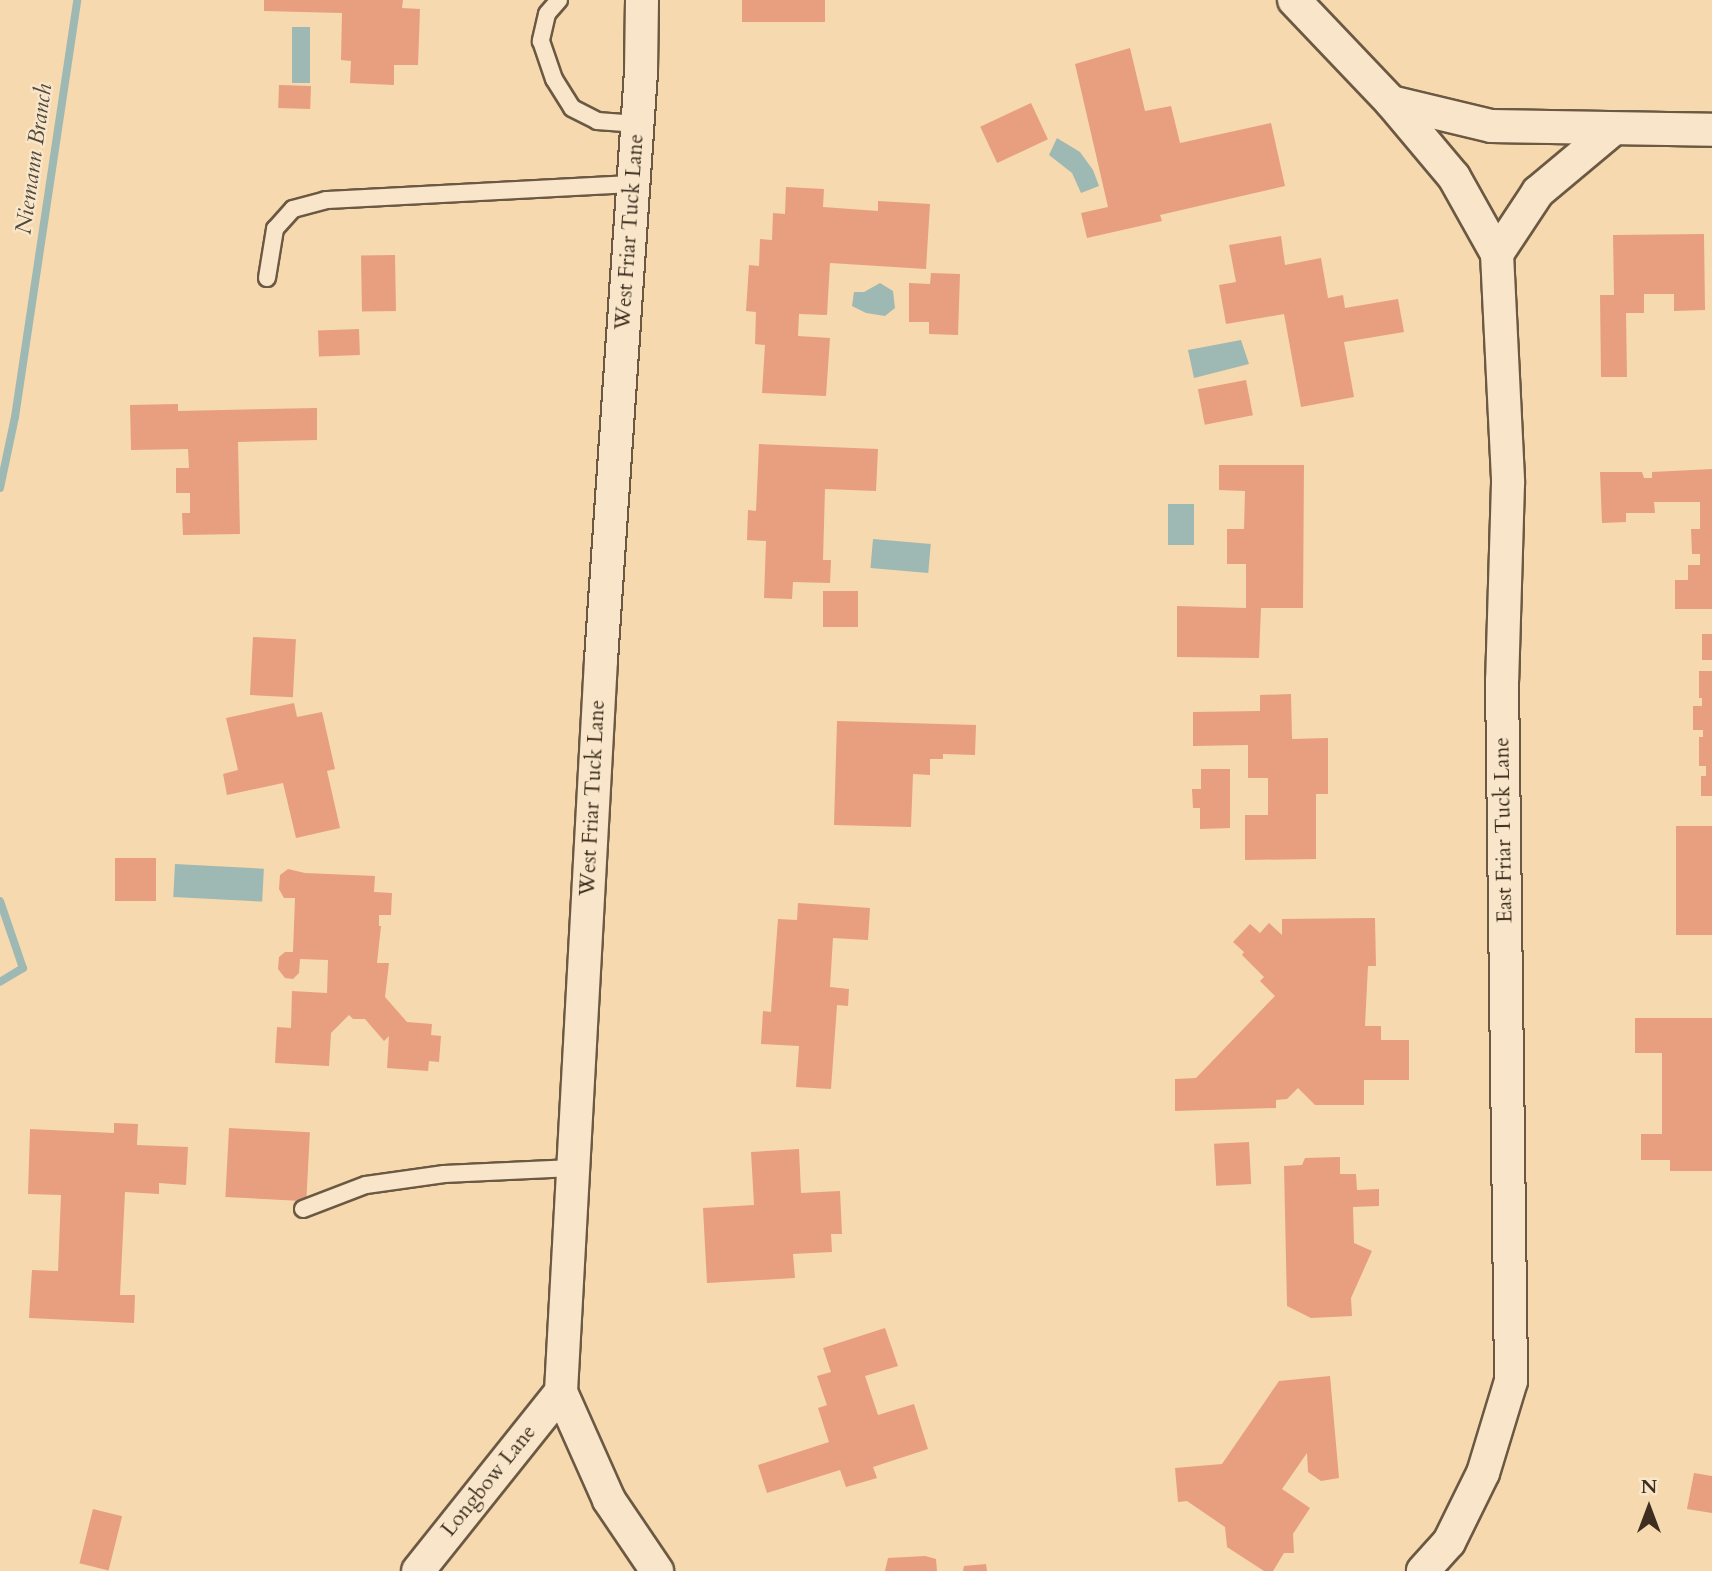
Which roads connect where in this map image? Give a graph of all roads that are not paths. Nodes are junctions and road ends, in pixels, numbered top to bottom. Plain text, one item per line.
1 (559, 0) edge
2 (642, 0) edge
3 (1294, 0) edge
4 (1391, 102) junction
5 (638, 124) junction
6 (1712, 130) edge
7 (1611, 131) junction
8 (634, 184) junction
9 (1497, 254) junction
10 (268, 278) dead end
11 (573, 1168) junction
12 (303, 1209) dead end
13 (561, 1392) junction
14 (418, 1571) edge
15 (657, 1571) edge
16 (1423, 1571) edge

1 - 5 lane
2 - 5 street, West Friar Tuck Lane
3 - 4 street, East Friar Tuck Lane
4 - 7 street
4 - 9 street, East Friar Tuck Lane
5 - 8 street, West Friar Tuck Lane
6 - 7 street
7 - 9 street
8 - 10 lane
8 - 11 street, West Friar Tuck Lane
9 - 16 street, East Friar Tuck Lane
11 - 12 lane
11 - 13 street, West Friar Tuck Lane
13 - 14 street, Longbow Lane
13 - 15 street, West Friar Tuck Lane

